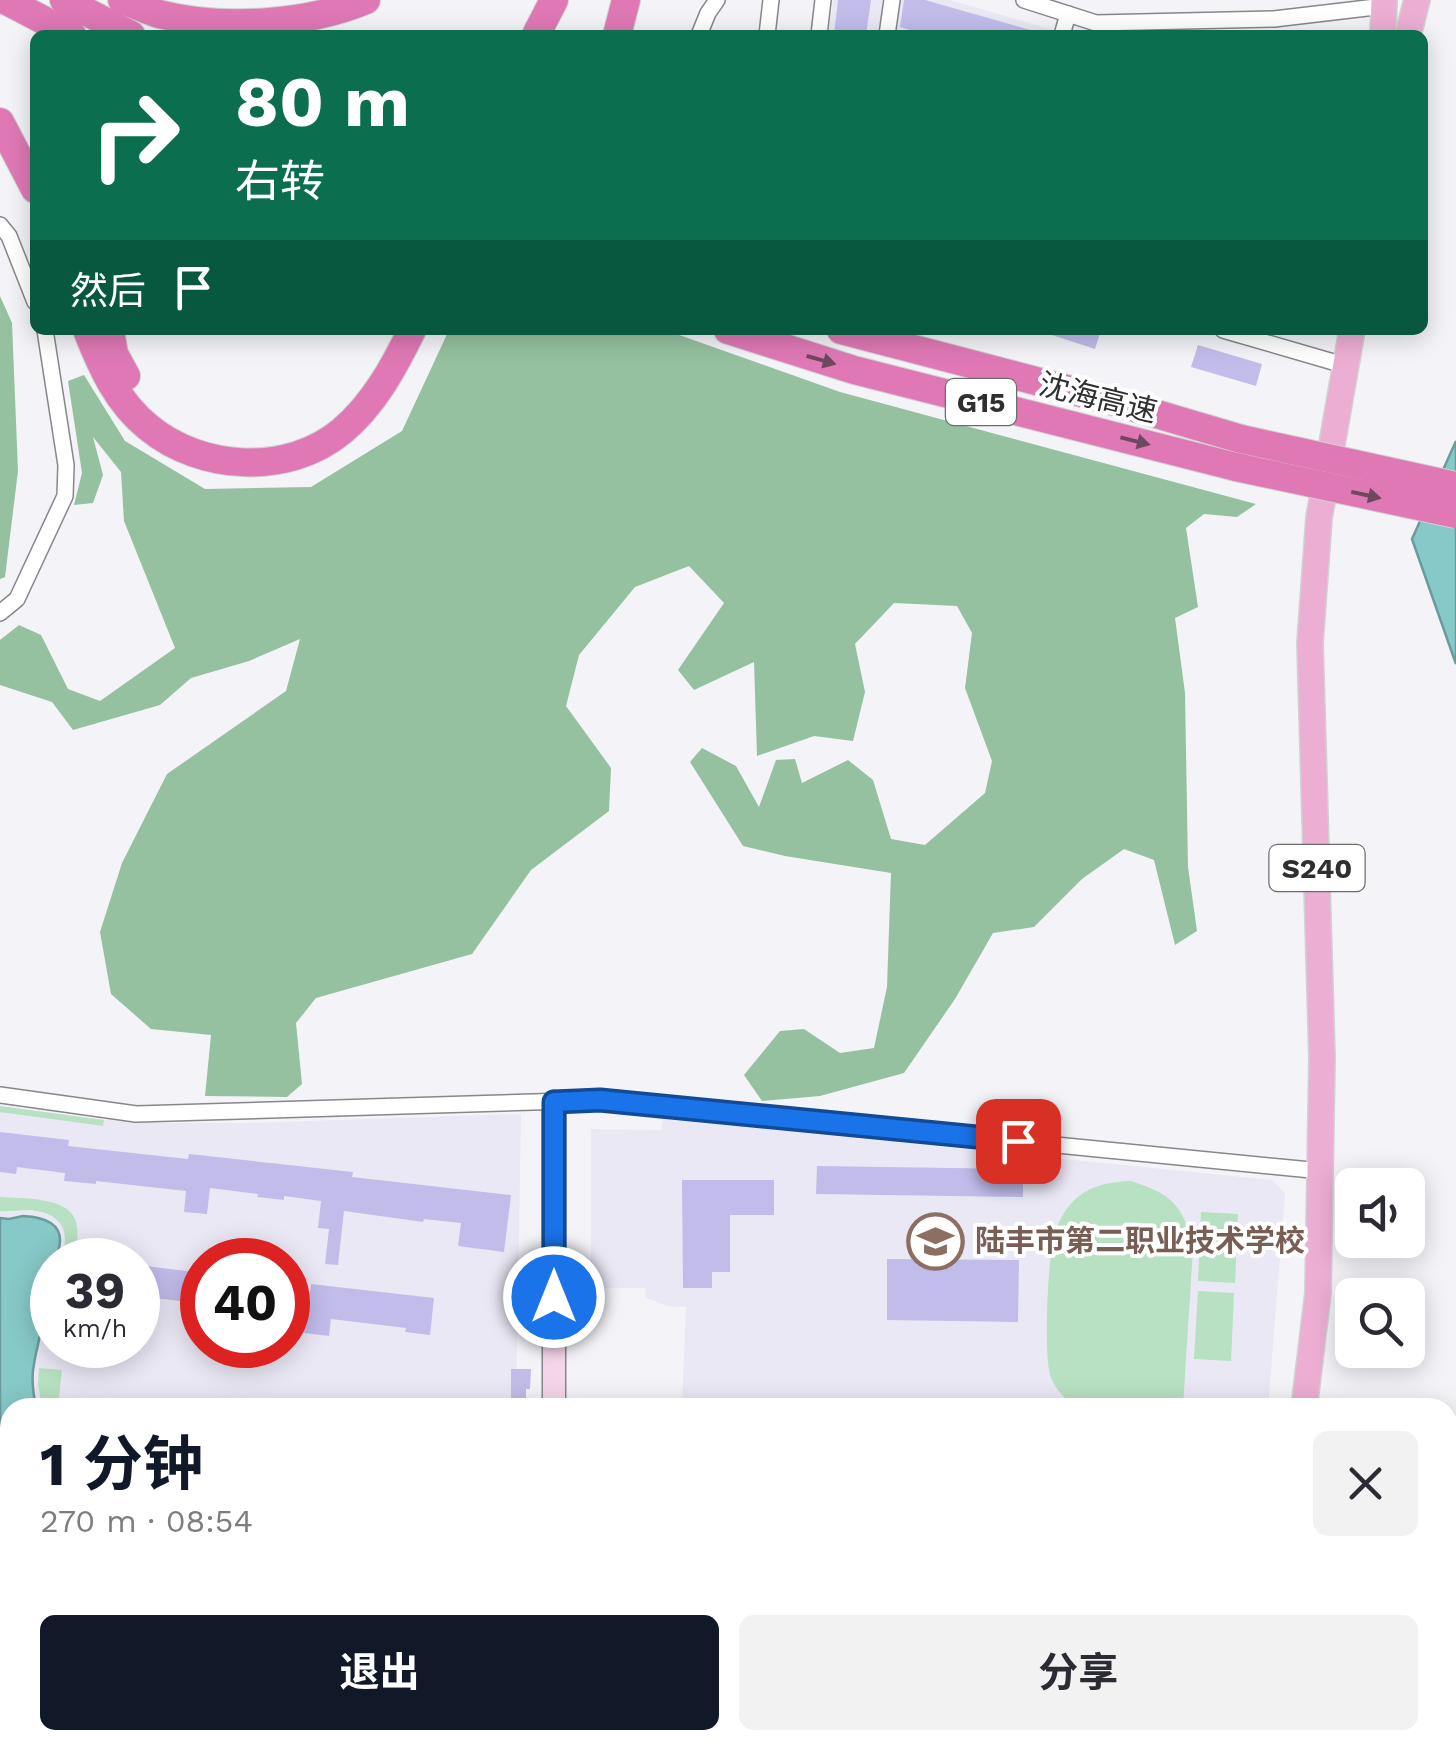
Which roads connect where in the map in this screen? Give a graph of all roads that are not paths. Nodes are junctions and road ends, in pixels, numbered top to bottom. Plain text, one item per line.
1 (5, 0) edge
2 (64, 0) edge
3 (122, 0) edge
4 (366, 0) edge
5 (540, 0) edge
6 (554, 0) edge
7 (626, 0) edge
8 (717, 0) edge
9 (771, 0) edge
10 (823, 0) edge
11 (892, 0) edge
12 (1024, 0) edge
13 (1417, 0) edge
14 (1384, 3) edge
15 (1068, 14) junction
16 (1204, 28) edge
17 (62, 30) edge
18 (121, 30) edge
19 (525, 30) edge
20 (539, 30) edge
21 (618, 30) edge
22 (702, 30) edge
23 (768, 30) edge
24 (820, 30) edge
25 (888, 30) edge
26 (1063, 30) edge
27 (1384, 30) edge
28 (1409, 30) edge
29 (0, 122) edge
30 (30, 179) edge
31 (0, 224) edge
32 (30, 289) edge
33 (46, 335) edge
34 (89, 335) edge
35 (111, 335) edge
36 (391, 335) edge
37 (409, 335) edge
38 (744, 335) edge
39 (859, 335) edge
40 (925, 335) edge
41 (1240, 335) edge
42 (1351, 335) edge
43 (1347, 366) junction
44 (1116, 402) junction
45 (1239, 453) junction
46 (1456, 486) edge
47 (1456, 514) edge
48 (0, 614) edge
49 (0, 1095) edge
50 (554, 1102) junction
51 (1321, 1171) junction
52 (554, 1398) edge
53 (1305, 1398) edge

1 - 17 highway
2 - 18 highway
3 - 4 highway
5 - 19 highway
6 - 20 highway
7 - 21 highway
8 - 22 street
9 - 23 street
10 - 24 street
11 - 25 street
12 - 15 street
13 - 28 main road
14 - 16 street
14 - 27 main road
15 - 16 street
15 - 26 street
29 - 30 highway
31 - 32 street
33 - 48 street
34 - 37 highway
35 - 36 highway
38 -> 45 highway, 沈海高速 / G15
39 - 44 highway, 沈海高速 / G15
40 - 44 highway
41 - 43 street
42 - 43 main road, S240
43 - 51 main road, S240
44 - 45 highway, 沈海高速 / G15
45 - 46 highway, 沈海高速 / G15, bridge
45 -> 47 highway, 沈海高速 / G15, bridge
49 - 50 street
50 - 51 street
50 - 52 street
51 - 53 main road, S240

